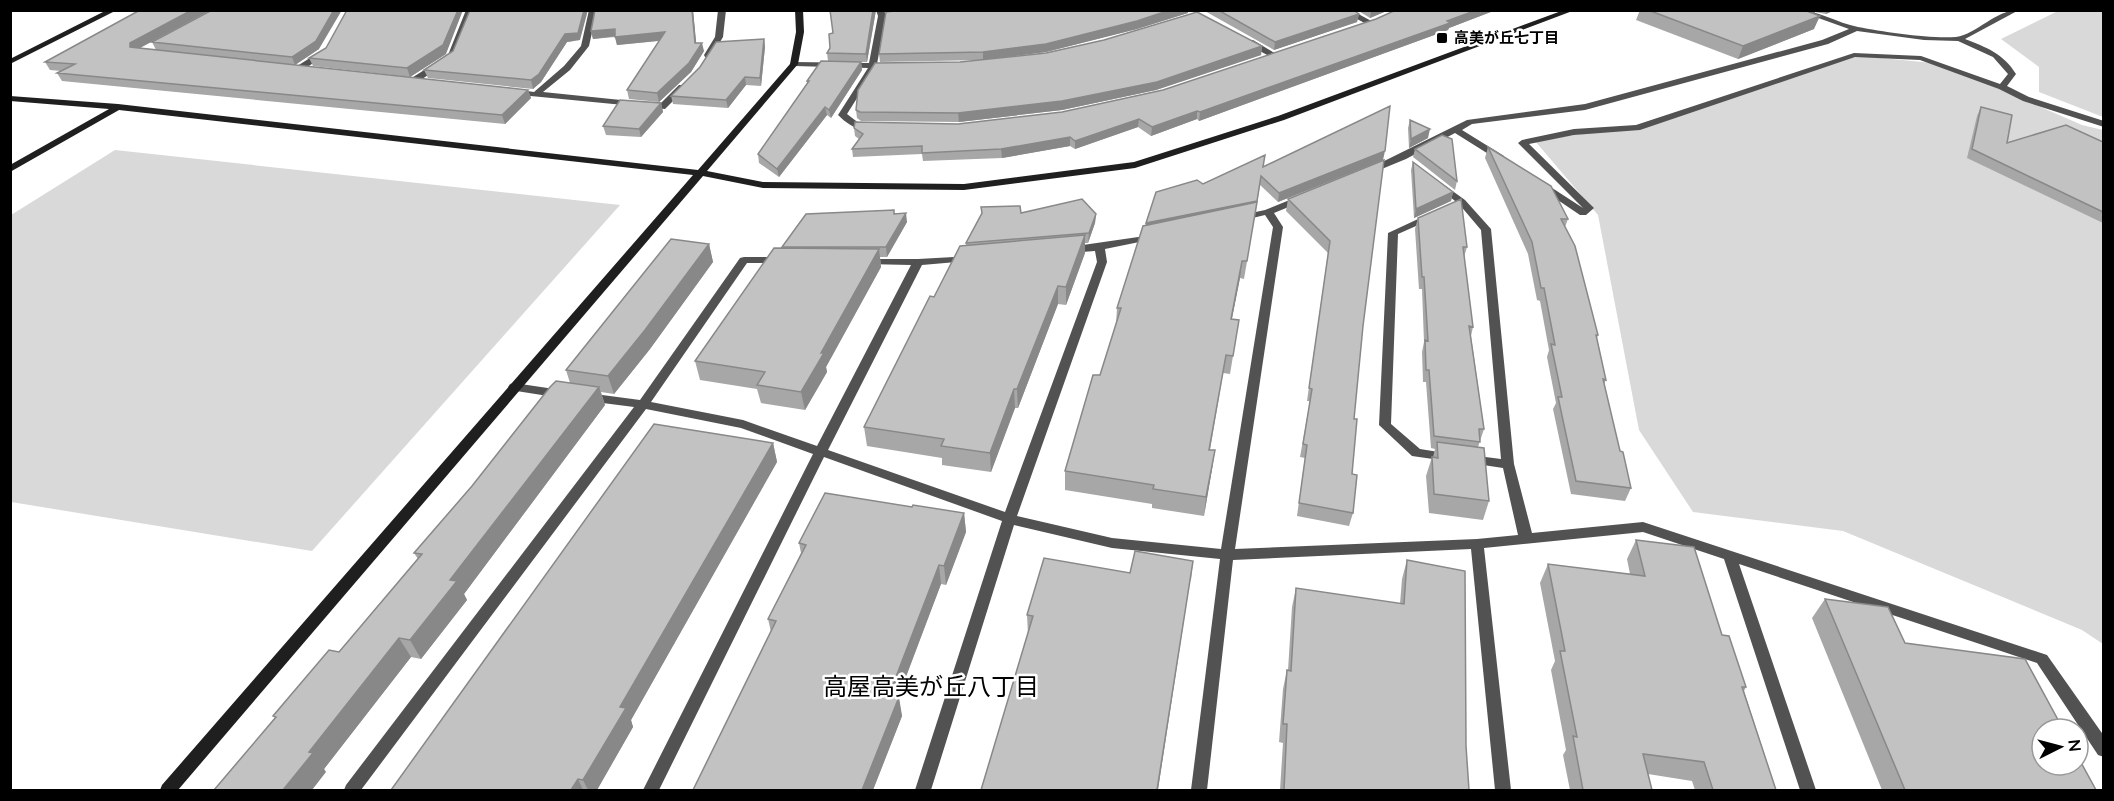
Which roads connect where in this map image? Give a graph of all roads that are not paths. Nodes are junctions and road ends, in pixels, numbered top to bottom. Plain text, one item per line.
1 (114, 10) edge
2 (470, 10) edge
3 (593, 10) edge
4 (722, 10) edge
5 (799, 10) edge
6 (1344, 10) edge
7 (1572, 10) edge
8 (1798, 10) edge
9 (2016, 10) edge
10 (881, 13) edge
11 (893, 15) edge
12 (1360, 26) edge
13 (1856, 29) junction
14 (1240, 37) edge
15 (1959, 39) junction
16 (329, 45) edge
17 (1283, 50) edge
18 (1272, 54) junction
19 (1262, 58) edge
20 (10, 62) edge
21 (702, 64) edge
22 (794, 64) junction
23 (873, 66) junction
24 (884, 66) edge
25 (285, 68) edge
26 (297, 69) junction
27 (308, 71) edge
28 (401, 80) edge
29 (413, 81) junction
30 (424, 82) edge
31 (687, 82) edge
32 (2002, 87) junction
33 (503, 90) edge
34 (536, 94) junction
35 (10, 98) edge
36 (118, 107) junction
37 (2103, 124) edge
38 (880, 127) edge
39 (1456, 130) junction
40 (1509, 163) edge
41 (10, 169) edge
42 (702, 174) junction
43 (1362, 174) edge
44 (1429, 177) edge
45 (1537, 182) edge
46 (1310, 195) edge
47 (1452, 207) junction
48 (1268, 212) junction
49 (1223, 222) edge
50 (1167, 233) edge
51 (1100, 247) junction
52 (1054, 251) edge
53 (975, 257) edge
54 (790, 260) edge
55 (849, 261) edge
56 (918, 262) junction
57 (514, 387) junction
58 (643, 405) junction
59 (821, 450) junction
60 (1508, 464) junction
61 (1009, 519) junction
62 (1526, 538) junction
63 (1477, 544) junction
64 (1227, 555) junction
65 (1730, 557) junction
66 (2103, 750) edge
67 (168, 790) edge
68 (352, 790) edge
69 (651, 790) edge
70 (923, 790) edge
71 (1199, 790) edge
72 (1503, 790) edge
73 (1808, 790) edge

1 - 20 street
2 - 29 street
3 - 34 street
4 - 21 street
5 - 22 street
6 - 12 street
7 - 42 street
8 - 13 street
9 - 15 street
10 - 11 street
10 - 23 street
13 - 15 street
13 - 39 street
14 - 18 street
15 - 32 street
16 - 26 street
17 - 18 street
18 - 19 street
22 - 23 street
22 - 42 street
23 - 24 street
23 - 38 street
25 - 26 street
26 - 27 street
28 - 29 street
29 - 30 street
31 - 34 street
32 - 37 street
32 - 45 street
33 - 34 street
35 - 36 street
36 - 41 street
36 - 42 street
39 - 40 street
39 - 43 street
42 - 57 street
44 - 47 street
46 - 48 street
47 - 60 street
47 - 60 street
48 - 49 street
48 - 64 street
50 - 51 street
51 - 52 street
51 - 61 street
53 - 56 street
54 - 58 street
55 - 56 street
56 - 59 street
57 - 58 street
57 - 67 street
58 - 59 street
58 - 68 street
59 - 61 street
59 - 69 street
60 - 62 street
61 - 64 street
61 - 70 street
62 - 63 street
62 - 65 street
63 - 64 street
63 - 72 street
64 - 71 street
65 - 66 street
65 - 73 street

